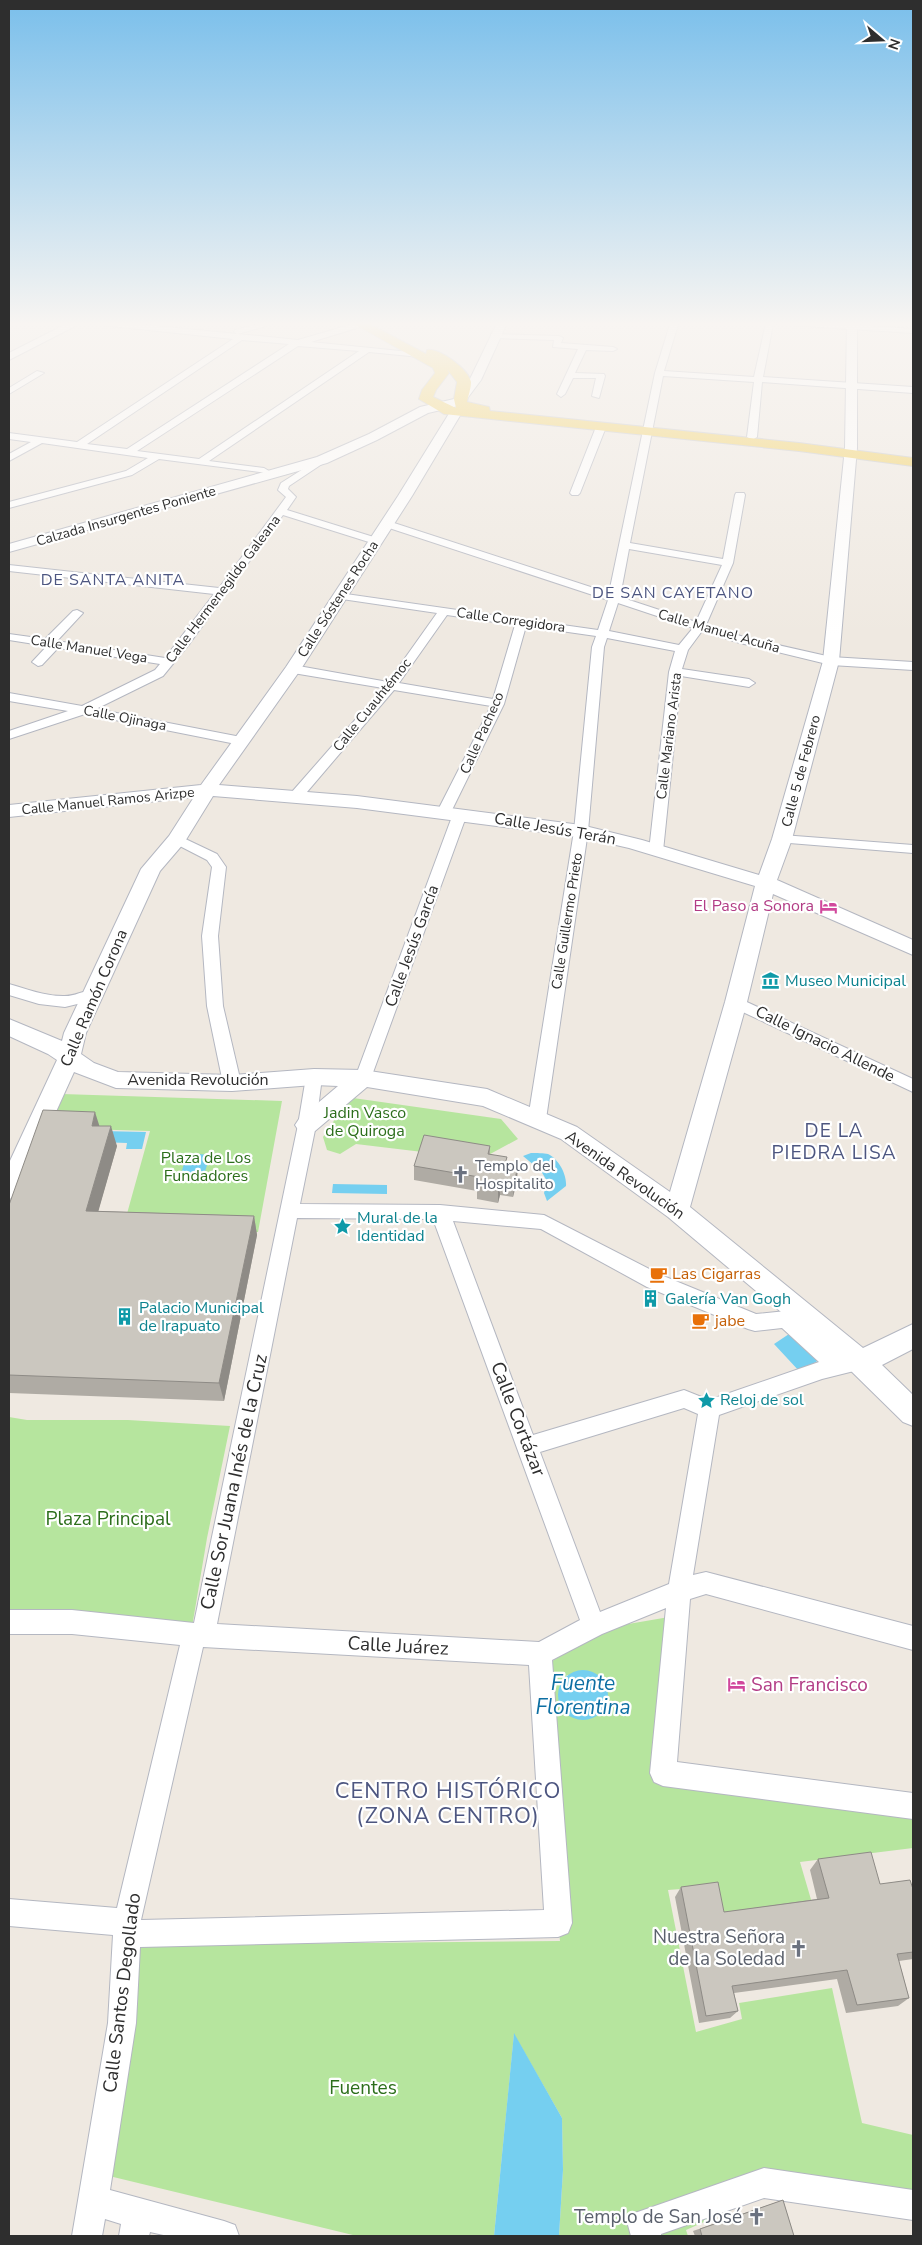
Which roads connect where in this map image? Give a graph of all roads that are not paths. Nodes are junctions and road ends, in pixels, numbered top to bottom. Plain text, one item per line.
1 (108, 426) edge
2 (169, 426) edge
3 (254, 426) edge
4 (391, 426) edge
5 (447, 426) edge
6 (593, 426) edge
7 (623, 426) edge
8 (648, 426) edge
9 (753, 426) edge
10 (850, 426) edge
11 (601, 427) junction
12 (647, 429) junction
13 (9, 436) edge
14 (752, 437) junction
15 (363, 439) junction
16 (41, 440) junction
17 (79, 445) junction
18 (850, 451) junction
19 (129, 452) junction
20 (158, 456) junction
21 (913, 456) edge
22 (9, 458) edge
23 (322, 460) junction
24 (201, 462) junction
25 (913, 462) edge
26 (264, 471) junction
27 (575, 494) dead end
28 (740, 495) dead end
29 (9, 505) edge
30 (281, 511) junction
31 (387, 524) junction
32 (376, 541) junction
33 (9, 543) edge
34 (624, 545) junction
35 (9, 548) edge
36 (728, 563) junction
37 (9, 568) edge
38 (222, 592) junction
39 (339, 596) junction
40 (614, 598) junction
41 (444, 611) junction
42 (77, 613) dead end
43 (521, 622) junction
44 (699, 628) junction
45 (604, 634) junction
46 (9, 637) edge
47 (52, 643) junction
48 (682, 649) junction
49 (831, 661) junction
50 (38, 662) dead end
51 (169, 662) junction
52 (913, 666) edge
53 (293, 669) junction
54 (675, 672) junction
55 (749, 683) dead end
56 (392, 685) junction
57 (9, 698) edge
58 (498, 704) junction
59 (84, 710) junction
60 (9, 735) edge
61 (241, 741) junction
62 (208, 790) junction
63 (296, 796) junction
64 (9, 811) edge
65 (452, 813) junction
66 (581, 831) junction
67 (177, 838) junction
68 (782, 839) junction
69 (913, 849) edge
70 (656, 851) junction
71 (766, 883) junction
72 (913, 948) edge
73 (9, 989) edge
74 (92, 995) junction
75 (736, 1002) junction
76 (9, 1027) edge
77 (69, 1058) junction
78 (314, 1077) junction
79 (363, 1078) junction
80 (232, 1083) junction
81 (913, 1086) edge
82 (537, 1119) junction
83 (307, 1125) junction
84 (9, 1189) edge
85 (678, 1210) junction
86 (289, 1211) junction
87 (440, 1212) junction
88 (913, 1336) edge
89 (849, 1364) junction
90 (709, 1409) junction
91 (913, 1413) edge
92 (528, 1446) junction
93 (680, 1591) junction
94 (9, 1622) edge
95 (594, 1626) junction
96 (199, 1635) junction
97 (913, 1638) edge
98 (540, 1654) junction
99 (913, 1806) edge
100 (9, 1912) edge
101 (126, 1929) junction
102 (94, 2201) junction
103 (913, 2205) edge
104 (136, 2225) edge
105 (645, 2231) edge
106 (87, 2236) edge
107 (224, 2236) edge

1 - 17 street
2 - 19 street
3 - 24 street
4 - 15 street, Calzada Insurgentes Poniente
5 - 31 street, Calle Sóstenes Rocha
6 - 11 main road
7 - 12 main road
8 - 12 street, Calle Guillermo Prieto
9 - 14 street
10 - 18 street, Calle 5 de Febrero
11 - 12 main road
11 - 27 street
12 - 14 main road
12 - 18 main road
12 - 34 street, Calle Guillermo Prieto
13 - 16 street
14 - 18 main road
15 - 23 street, Calzada Insurgentes Poniente
15 - 26 street, Calzada Insurgentes Poniente
16 - 17 street
16 - 22 street
17 - 19 street
18 - 21 main road
18 - 25 main road
18 - 49 street, Calle 5 de Febrero
19 - 20 street
20 - 24 street
20 - 29 street
23 - 30 street, Calle Hermenegildo Galeana
23 - 35 street, Calzada Insurgentes Poniente
24 - 26 street
26 - 33 street, Calzada Insurgentes Poniente
28 - 36 street, Calle Mariano Arista
30 - 32 street
30 - 38 street, Calle Hermenegildo Galeana
31 - 32 street, Calle Sóstenes Rocha
31 - 40 street, Calle Manuel Acuña
32 - 39 street, Calle Sóstenes Rocha
34 - 36 street
34 - 40 street, Calle Guillermo Prieto
36 - 44 street, Calle Mariano Arista
37 - 38 street
38 - 51 street, Calle Hermenegildo Galeana
39 - 41 street, Calle Corregidora
39 - 53 street, Calle Sóstenes Rocha
40 - 44 street, Calle Manuel Acuña
40 - 45 street, Calle Guillermo Prieto
41 - 43 street, Calle Corregidora
41 - 56 street, Calle Cuauhtémoc
42 - 47 street
43 - 45 street, Calle Corregidora
43 - 58 street, Calle Pacheco
44 - 48 street, Calle Mariano Arista
44 - 49 street, Calle Manuel Acuña
45 - 48 street, Calle Corregidora
45 - 66 street, Calle Guillermo Prieto
46 - 47 street, Calle Manuel Vega
47 - 50 street
47 - 51 street, Calle Manuel Vega
48 - 54 street, Calle Mariano Arista
49 - 52 street, Calle Manuel Acuña
49 - 68 street, Calle 5 de Febrero
51 - 59 street, Calle Hermenegildo Galeana
53 - 56 street
53 - 61 street, Calle Sóstenes Rocha
54 - 55 street
54 - 70 street, Calle Mariano Arista
56 - 58 street
56 - 63 street, Calle Cuauhtémoc
57 - 59 street, Calle Ojinaga
58 - 65 street, Calle Pacheco
59 - 60 street, Calle Hermenegildo Galeana
59 - 61 street, Calle Ojinaga
61 - 62 street, Calle Sóstenes Rocha
62 - 63 street, Calle Jesús Terán
62 - 64 street, Calle Manuel Ramos Arizpe
62 - 67 street, Calle Ramón Corona
63 - 65 street, Calle Jesús Terán
65 - 66 street, Calle Jesús Terán
65 - 79 street, Calle Jesús García
66 - 70 street, Calle Jesús Terán
66 - 82 street, Calle Guillermo Prieto
67 - 74 street, Calle Ramón Corona
67 - 80 street
68 - 69 street
68 - 71 street, Calle 5 de Febrero
70 - 71 street, Calle Jesús Terán
71 - 72 street, Calle Jesús Terán
71 - 75 street, Calle 5 de Febrero
73 - 74 street
74 - 77 street, Calle Ramón Corona
75 - 81 street, Calle Ignacio Allende
75 - 85 street, Calle 5 de Febrero
76 - 77 street, Avenida Revolución
77 - 80 street, Avenida Revolución
77 - 84 street, Calle Ramón Corona
78 - 79 street, Avenida Revolución
78 - 80 street, Avenida Revolución
78 - 83 street, Calle Sor Juana Inés de la Cruz
79 - 82 street, Avenida Revolución
79 - 83 street
82 - 85 street, Avenida Revolución
83 - 86 street, Calle Sor Juana Inés de la Cruz
85 - 89 street, Avenida Revolución
86 - 87 street
86 - 96 street, Calle Sor Juana Inés de la Cruz
87 - 89 street
87 - 92 street, Calle Cortázar
88 - 89 street
89 - 90 street
89 - 91 street, Avenida Revolución
90 - 92 street
90 - 93 street
92 - 95 street, Calle Cortázar
93 - 95 street
93 - 97 street
93 - 99 street
94 - 96 street, Calle Juárez
95 - 98 street
96 - 98 street, Calle Juárez
96 - 101 street, Calle Santos Degollado
98 - 101 street
100 - 101 street
101 - 102 street, Calle Santos Degollado
102 - 104 street
102 - 106 street, Calle Santos Degollado
103 - 105 street
104 - 107 street

